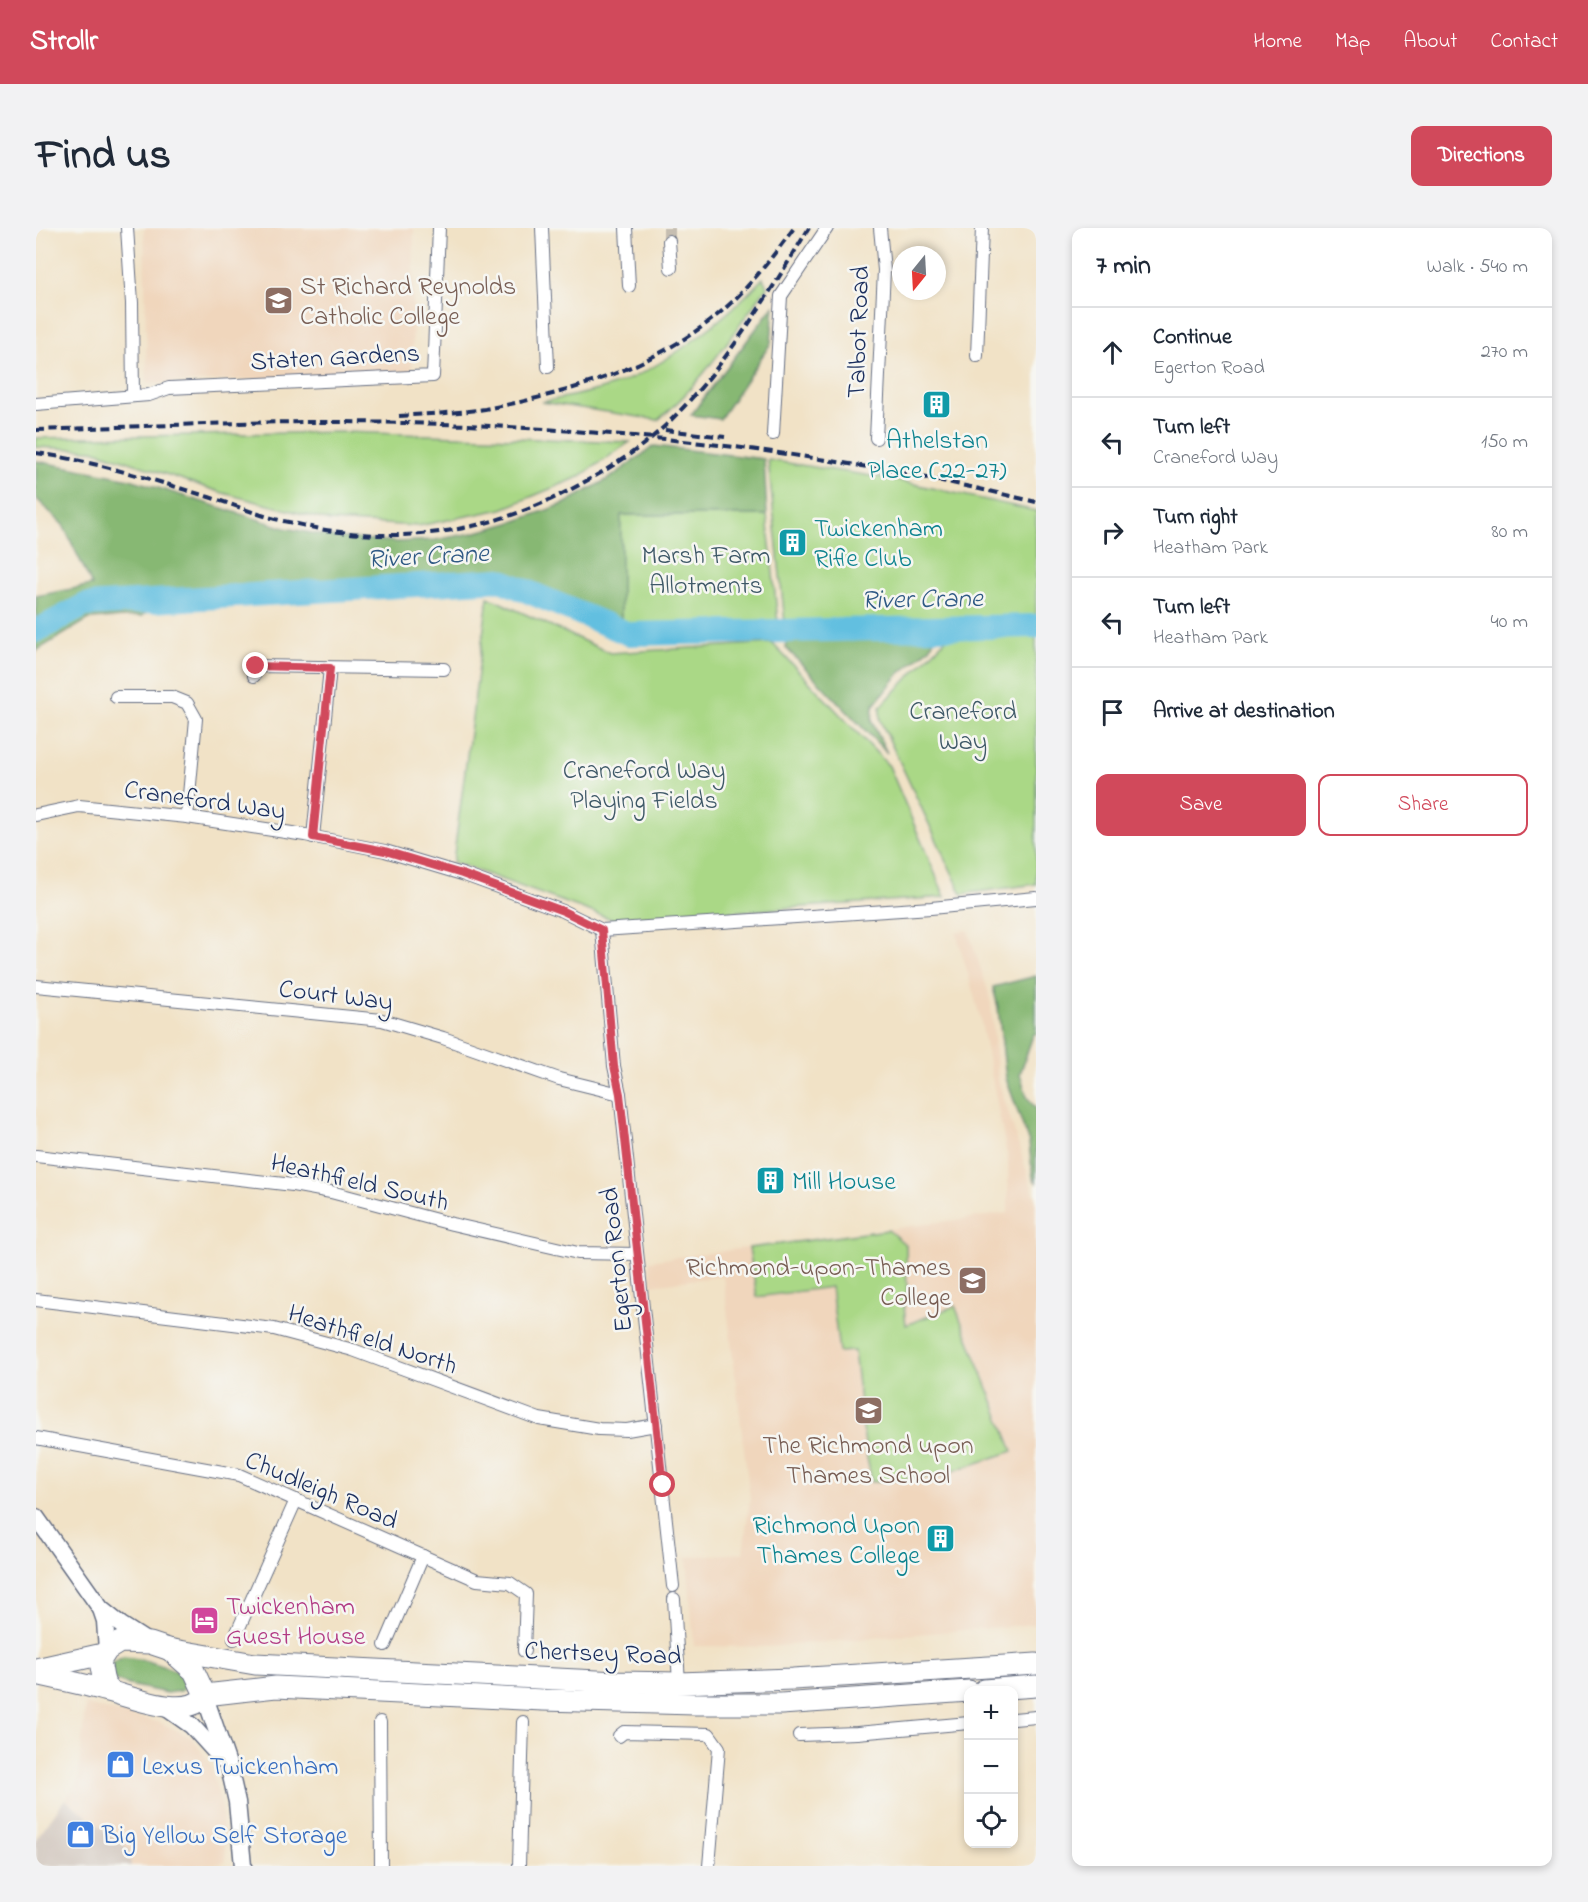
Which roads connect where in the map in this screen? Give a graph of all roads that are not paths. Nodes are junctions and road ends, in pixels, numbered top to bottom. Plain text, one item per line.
1 (126, 228) edge
2 (439, 228) edge
3 (542, 228) edge
4 (626, 228) edge
5 (826, 228) edge
6 (880, 228) edge
7 (982, 228) edge
8 (669, 241) tunnel mouth
9 (671, 268) dead end
10 (629, 286) dead end
11 (977, 356) dead end
12 (548, 367) dead end
13 (133, 396) junction
14 (36, 404) edge
15 (773, 434) dead end
16 (876, 438) dead end
17 (330, 668) junction
18 (444, 669) dead end
19 (254, 676) dead end
20 (116, 697) dead end
21 (36, 815) edge
22 (187, 817) junction
23 (313, 837) junction
24 (1036, 898) edge
25 (602, 930) junction
26 (36, 986) edge
27 (620, 1094) junction
28 (36, 1156) edge
29 (637, 1254) junction
30 (36, 1300) edge
31 (656, 1425) junction
32 (36, 1438) edge
33 (296, 1500) junction
34 (36, 1517) edge
35 (423, 1556) junction
36 (673, 1586) dead end
37 (674, 1599) dead end
38 (102, 1610) junction
39 (234, 1639) dead end
40 (385, 1645) dead end
41 (159, 1646) junction
42 (105, 1652) junction
43 (524, 1652) dead end
44 (1036, 1664) edge
45 (36, 1669) edge
46 (36, 1674) edge
47 (679, 1683) junction
48 (1036, 1686) edge
49 (1018, 1687) edge
50 (111, 1691) junction
51 (964, 1692) edge
52 (205, 1696) junction
53 (165, 1707) junction
54 (1036, 1717) edge
55 (1018, 1719) edge
56 (380, 1722) dead end
57 (523, 1722) dead end
58 (964, 1723) edge
59 (799, 1735) dead end
60 (619, 1736) dead end
61 (229, 1767) junction
62 (243, 1866) edge
63 (381, 1866) edge
64 (519, 1866) edge
65 (709, 1866) edge

1 - 13 street
2 - 13 street, Staten Gardens
3 - 12 street
4 - 10 street
5 - 15 street
6 - 16 street, Talbot Road
7 - 11 street
8 - 9 street
13 - 14 street
17 - 18 street
17 - 19 street
17 - 23 street
20 - 22 street
21 - 22 street, Craneford Way
22 - 23 street, Craneford Way
23 - 25 street, Craneford Way
24 - 25 street, Craneford Way
25 - 27 street, Egerton Road
26 - 27 street, Court Way
27 - 29 street, Egerton Road
28 - 29 street, Heathfield South
29 - 31 street, Egerton Road
30 - 31 street, Heathfield North
31 - 36 street, Egerton Road
32 - 33 street, Chudleigh Road
33 - 35 street, Chudleigh Road
33 - 39 street
34 - 38 main road
35 - 40 street
35 - 43 street, Chudleigh Road
37 - 47 street
38 - 41 main road
38 - 42 main road
41 - 42 highway, Chertsey Road
41 - 47 highway, Chertsey Road
41 - 52 highway
42 - 45 highway
42 - 50 highway
44 - 47 highway, Chertsey Road
46 - 50 highway
48 - 49 highway
50 - 53 highway
51 - 52 highway, Chertsey Road
52 - 53 highway, Chertsey Road
52 - 61 main road
53 - 61 main road
54 - 55 street
56 - 63 street
57 - 64 street
58 - 59 street
60 - 65 street
61 - 62 main road

